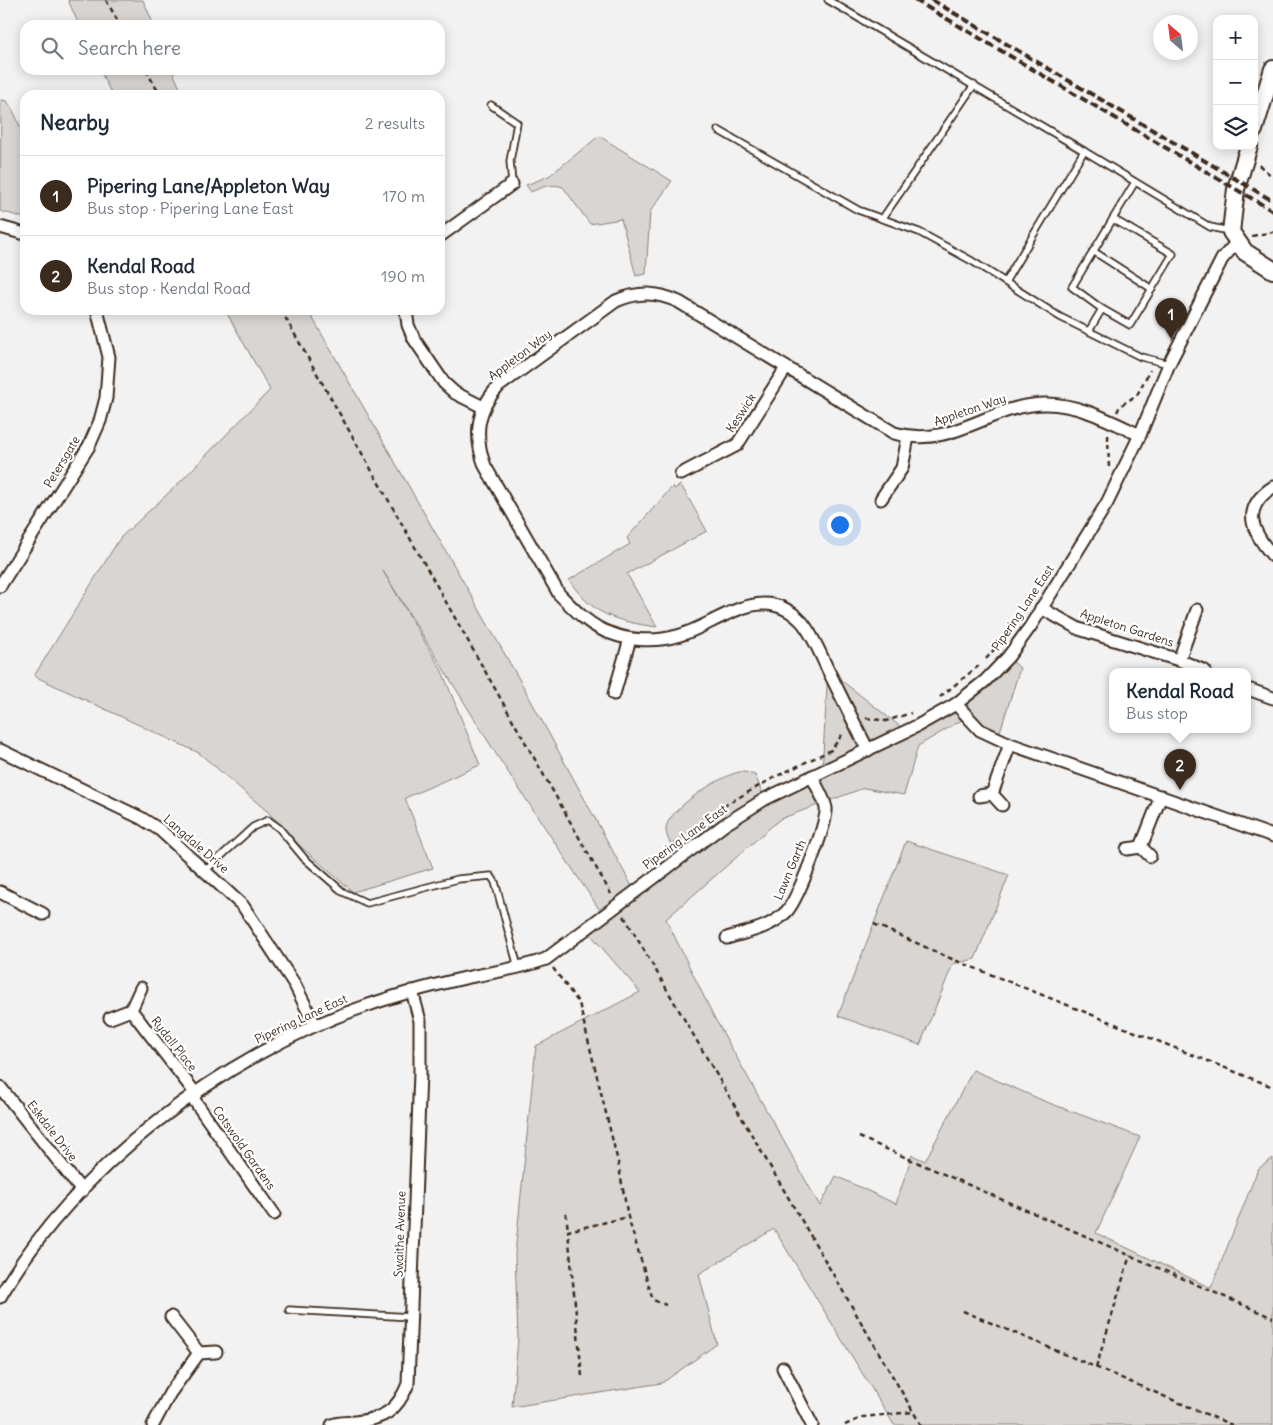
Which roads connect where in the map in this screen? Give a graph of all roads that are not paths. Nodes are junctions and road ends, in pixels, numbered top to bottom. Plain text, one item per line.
1 (828, 0) edge
2 (1273, 69) edge
3 (974, 85) junction
4 (491, 105) dead end
5 (1258, 117) edge
6 (718, 130) dead end
7 (1248, 150) edge
8 (1084, 151) junction
9 (1135, 182) junction
10 (512, 184) joint
11 (1113, 218) junction
12 (882, 219) junction
13 (0, 227) edge
14 (445, 232) edge
15 (20, 233) edge
16 (1234, 237) junction
17 (1093, 251) junction
18 (1273, 270) edge
19 (1005, 282) junction
20 (1152, 289) junction
21 (1102, 309) junction
22 (97, 315) edge
23 (407, 315) edge
24 (1089, 331) junction
25 (1169, 364) junction
26 (786, 368) junction
27 (483, 407) junction
28 (1140, 435) junction
29 (908, 437) junction
30 (681, 474) dead end
31 (1273, 487) edge
32 (881, 499) dead end
33 (1273, 556) edge
34 (0, 586) edge
35 (1041, 608) junction
36 (1196, 610) dead end
37 (630, 639) junction
38 (1179, 660) junction
39 (1199, 668) edge
40 (1251, 689) edge
41 (614, 694) dead end
42 (1273, 698) edge
43 (956, 704) junction
44 (1010, 744) junction
45 (0, 750) edge
46 (868, 750) junction
47 (812, 776) junction
48 (992, 794) junction
49 (979, 796) dead end
50 (1161, 796) junction
51 (1002, 805) dead end
52 (1273, 836) edge
53 (1141, 847) junction
54 (1127, 849) dead end
55 (1150, 856) dead end
56 (206, 870) junction
57 (0, 892) edge
58 (42, 914) dead end
59 (727, 938) dead end
60 (518, 967) junction
61 (141, 988) dead end
62 (412, 992) junction
63 (131, 1010) junction
64 (110, 1018) dead end
65 (315, 1025) junction
66 (0, 1087) edge
67 (194, 1095) junction
68 (82, 1191) junction
69 (274, 1214) dead end
70 (0, 1297) edge
71 (289, 1310) dead end
72 (172, 1317) dead end
73 (411, 1317) junction
74 (216, 1352) dead end
75 (198, 1353) junction
76 (783, 1368) dead end
77 (808, 1424) edge
78 (153, 1425) edge
79 (332, 1425) edge

1 - 3 lane
2 - 5 street
3 - 8 lane
3 - 12 lane
4 - 10 lane
6 - 12 lane
7 - 16 street
8 - 9 lane
8 - 19 lane
9 - 11 lane
9 - 16 lane
10 - 14 street
11 - 17 lane
11 - 20 lane
12 - 19 lane
13 - 15 street
16 - 18 street
16 - 25 street, Pipering Lane East
17 - 20 lane
17 - 21 lane
19 - 24 lane
20 - 21 lane
21 - 24 lane
22 - 34 street, Petersgate
23 - 27 street
24 - 25 lane
25 - 28 street, Pipering Lane East
26 - 27 street, Appleton Way
26 - 29 street, Appleton Way
26 - 30 street, Keswick
27 - 37 street, Appleton Way
28 - 29 street, Appleton Way
28 - 35 street, Pipering Lane East
29 - 32 street
31 - 33 street
35 - 38 street, Appleton Gardens
35 - 43 street, Pipering Lane East
36 - 38 street, Appleton Gardens
37 - 41 street
37 - 46 street, Appleton Way
38 - 39 street, Appleton Gardens
40 - 42 street
43 - 44 street
43 - 46 street, Pipering Lane East
44 - 48 street
44 - 50 street
45 - 56 street, Langdale Drive
46 - 47 street, Pipering Lane East
47 - 59 street, Lawn Garth
47 - 60 street, Pipering Lane East
48 - 49 street
48 - 51 street
50 - 52 street
50 - 53 street
53 - 54 street
53 - 55 street
56 - 60 lane
56 - 65 street, Langdale Drive
57 - 58 street
60 - 62 street, Pipering Lane East
61 - 63 street
62 - 65 street, Pipering Lane East
62 - 73 street, Swaithe Avenue
63 - 64 street
63 - 67 street, Rydall Place
65 - 67 street, Pipering Lane East
66 - 68 street, Eskdale Drive
67 - 68 street, Pipering Lane East
67 - 69 street, Cotswold Gardens
68 - 70 street, Pipering Lane East
71 - 73 lane
72 - 75 street
73 - 79 street, Swaithe Avenue
74 - 75 street
75 - 78 street
76 - 77 street

